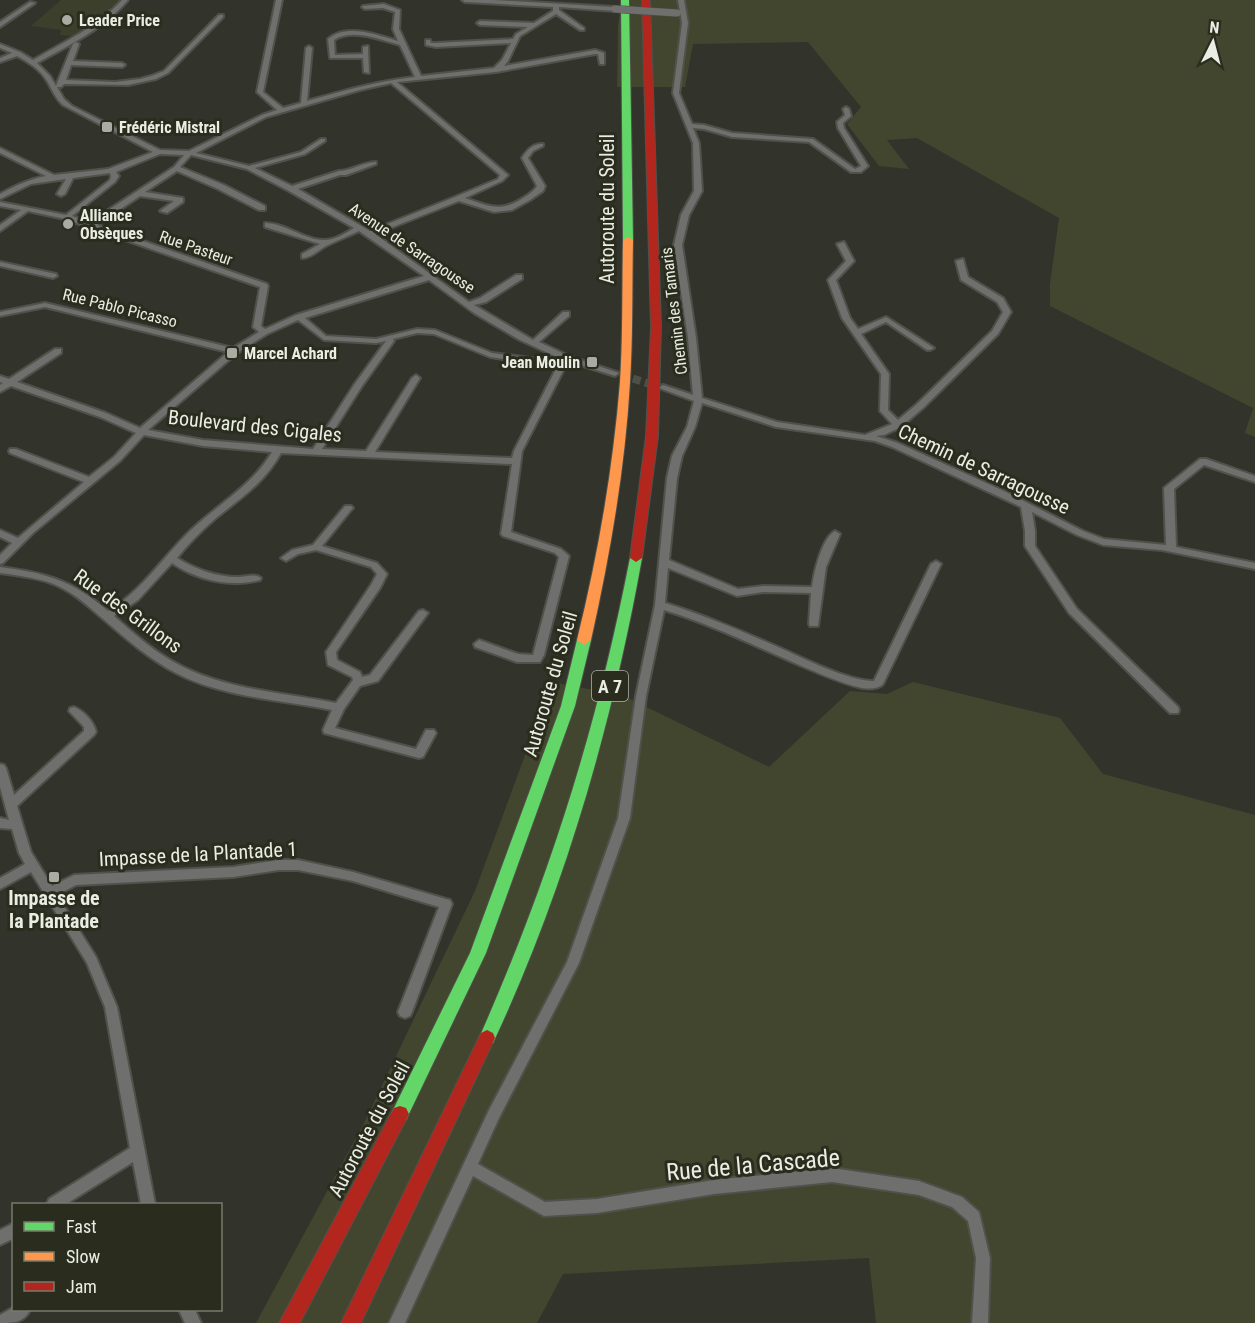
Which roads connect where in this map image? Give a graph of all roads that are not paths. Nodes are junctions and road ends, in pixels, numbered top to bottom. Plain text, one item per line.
1 (125, 0) edge
2 (279, 0) edge
3 (465, 0) edge
4 (646, 0) edge
5 (681, 0) edge
6 (32, 3) dead end
7 (620, 4) edge
8 (555, 5) edge
9 (365, 7) dead end
10 (0, 13) edge
11 (681, 13) junction
12 (13, 16) junction
13 (221, 16) dead end
14 (480, 23) dead end
15 (0, 25) edge
16 (535, 25) junction
17 (582, 29) dead end
18 (428, 41) dead end
19 (514, 41) junction
20 (76, 44) dead end
21 (403, 44) junction
22 (0, 46) edge
23 (366, 47) dead end
24 (309, 48) dead end
25 (18, 53) junction
26 (366, 56) junction
27 (0, 60) edge
28 (33, 62) junction
29 (69, 63) junction
30 (602, 63) dead end
31 (122, 65) dead end
32 (496, 69) junction
33 (366, 72) dead end
34 (418, 77) junction
35 (392, 81) junction
36 (62, 82) junction
37 (54, 90) junction
38 (304, 103) junction
39 (846, 109) dead end
40 (281, 110) junction
41 (690, 126) junction
42 (323, 140) dead end
43 (541, 145) dead end
44 (0, 150) edge
45 (159, 152) junction
46 (190, 153) junction
47 (374, 163) dead end
48 (176, 168) junction
49 (249, 168) junction
50 (111, 171) junction
51 (71, 175) junction
52 (52, 177) junction
53 (292, 189) junction
54 (138, 193) junction
55 (61, 194) dead end
56 (459, 199) junction
57 (1, 202) edge
58 (262, 208) dead end
59 (27, 209) junction
60 (164, 211) dead end
61 (67, 217) junction
62 (91, 225) junction
63 (268, 225) dead end
64 (360, 228) junction
65 (0, 230) edge
66 (370, 234) junction
67 (328, 242) junction
68 (842, 244) dead end
69 (305, 256) dead end
70 (960, 261) dead end
71 (0, 264) edge
72 (53, 276) dead end
73 (430, 277) junction
74 (519, 277) dead end
75 (468, 305) junction
76 (0, 314) edge
77 (566, 314) dead end
78 (299, 317) junction
79 (264, 332) junction
80 (856, 333) junction
81 (390, 341) dead end
82 (534, 343) junction
83 (930, 348) dead end
84 (58, 351) dead end
85 (234, 351) junction
86 (564, 361) junction
87 (615, 373) tunnel mouth
88 (416, 378) dead end
89 (0, 379) edge
90 (10, 382) junction
91 (663, 388) tunnel mouth
92 (0, 389) edge
93 (698, 399) junction
94 (898, 425) junction
95 (142, 432) junction
96 (855, 436) junction
97 (278, 450) junction
98 (13, 451) dead end
99 (316, 451) junction
100 (369, 454) junction
101 (515, 461) junction
102 (1255, 478) edge
103 (91, 481) junction
104 (1026, 507) junction
105 (348, 508) dead end
106 (0, 533) edge
107 (835, 534) dead end
108 (18, 542) junction
109 (316, 546) junction
110 (1171, 549) junction
111 (286, 558) dead end
112 (172, 559) junction
113 (0, 561) edge
114 (664, 562) junction
115 (936, 564) dead end
116 (1255, 566) edge
117 (0, 570) edge
118 (256, 578) dead end
119 (815, 590) junction
120 (660, 605) junction
121 (423, 613) dead end
122 (106, 616) junction
123 (814, 624) dead end
124 (479, 644) dead end
125 (356, 683) junction
126 (339, 707) junction
127 (1174, 710) dead end
128 (74, 711) dead end
129 (430, 733) dead end
130 (0, 768) edge
131 (10, 805) junction
132 (0, 823) edge
133 (16, 825) junction
134 (33, 865) junction
135 (0, 884) edge
136 (50, 893) junction
137 (405, 1012) dead end
138 (138, 1151) junction
139 (469, 1166) junction
140 (56, 1203) edge
141 (148, 1203) edge
142 (20, 1311) edge
143 (1, 1323) edge
144 (289, 1323) edge
145 (351, 1323) edge
146 (397, 1323) edge
147 (980, 1323) edge

1 - 28 street
2 - 40 street
3 - 8 street
4 - 145 highway, A 7
5 - 11 street, Chemin des Tamaris
6 - 12 street
7 - 8 street
7 - 11 street, bridge
7 - 144 highway, Autoroute du Soleil / A 7
8 - 16 street
8 - 17 street
9 - 21 street
10 - 12 street
11 - 41 street, Chemin des Tamaris
12 - 15 street
13 - 36 street
14 - 16 street
16 - 19 street
18 - 19 street
19 - 32 street
20 - 29 street
21 - 26 street
21 - 34 street
22 - 25 street
23 - 26 street
24 - 38 street
25 - 27 street
25 - 28 street
26 - 33 street
28 - 37 street
29 - 31 street
29 - 36 street
30 - 32 street
32 - 34 street
34 - 35 street
35 - 38 street
35 - 56 street
36 - 37 street
37 - 45 street
38 - 40 street
39 - 41 street
40 - 46 street
41 - 93 street, Chemin des Tamaris
42 - 49 street
43 - 56 street
44 - 52 street
45 - 46 street
45 - 50 street
46 - 48 street
46 - 49 street, Avenue de Sarragousse
47 - 53 street
48 - 54 street
48 - 58 street
49 - 53 street, Avenue de Sarragousse
50 - 51 street
50 - 61 street
51 - 52 street
51 - 55 street
52 - 57 street
53 - 64 street, Avenue de Sarragousse
54 - 60 street
54 - 62 street
56 - 66 street
57 - 59 street, Rue Pasteur
59 - 61 street, Rue Pasteur
59 - 65 street
61 - 62 street, Rue Pasteur
62 - 79 street, Rue Pasteur
63 - 67 street
64 - 66 street, Avenue de Sarragousse
64 - 67 street
66 - 73 street, Avenue de Sarragousse
67 - 69 street
68 - 80 street
70 - 94 street
71 - 72 street
73 - 75 street, Avenue de Sarragousse
73 - 78 street
74 - 75 street
75 - 82 street, Avenue de Sarragousse
76 - 85 street, Rue Pablo Picasso
77 - 82 street
78 - 79 street
78 - 86 street
79 - 85 street
80 - 83 street
80 - 94 street
81 - 99 street
82 - 86 street, Avenue de Sarragousse
84 - 90 street
85 - 95 street
86 - 87 street, Avenue de Sarragousse
86 - 101 street
88 - 100 street
89 - 90 street, Boulevard des Cigales
90 - 92 street
90 - 95 street, Boulevard des Cigales
91 - 93 street
93 - 96 street, Chemin de Sarragousse
93 - 114 street
94 - 96 street
95 - 97 street, Boulevard des Cigales
95 - 103 street
96 - 104 street, Chemin de Sarragousse
97 - 99 street, Boulevard des Cigales
97 - 112 street
98 - 103 street
99 - 100 street, Boulevard des Cigales
100 - 101 street, Boulevard des Cigales
101 - 124 street
102 - 110 street
103 - 108 street
104 - 110 street, Chemin de Sarragousse
104 - 127 street
105 - 109 street
106 - 108 street
107 - 119 street
108 - 113 street
109 - 111 street
109 - 125 street
110 - 116 street, Chemin de Sarragousse
112 - 118 street
112 - 122 street
114 - 119 street
114 - 120 street
115 - 120 street
117 - 122 street, Rue des Grillons
119 - 123 street
120 - 139 street
121 - 125 street
122 - 126 street, Rue des Grillons
125 - 126 street
126 - 129 street
128 - 131 street
130 - 131 street
131 - 133 street
132 - 133 street
133 - 134 street
134 - 135 street
134 - 136 street
136 - 137 street, Impasse de la Plantade 1
136 - 138 street
138 - 140 street
138 - 141 street
139 - 146 street
139 - 147 street, Rue de la Cascade
142 - 143 street

